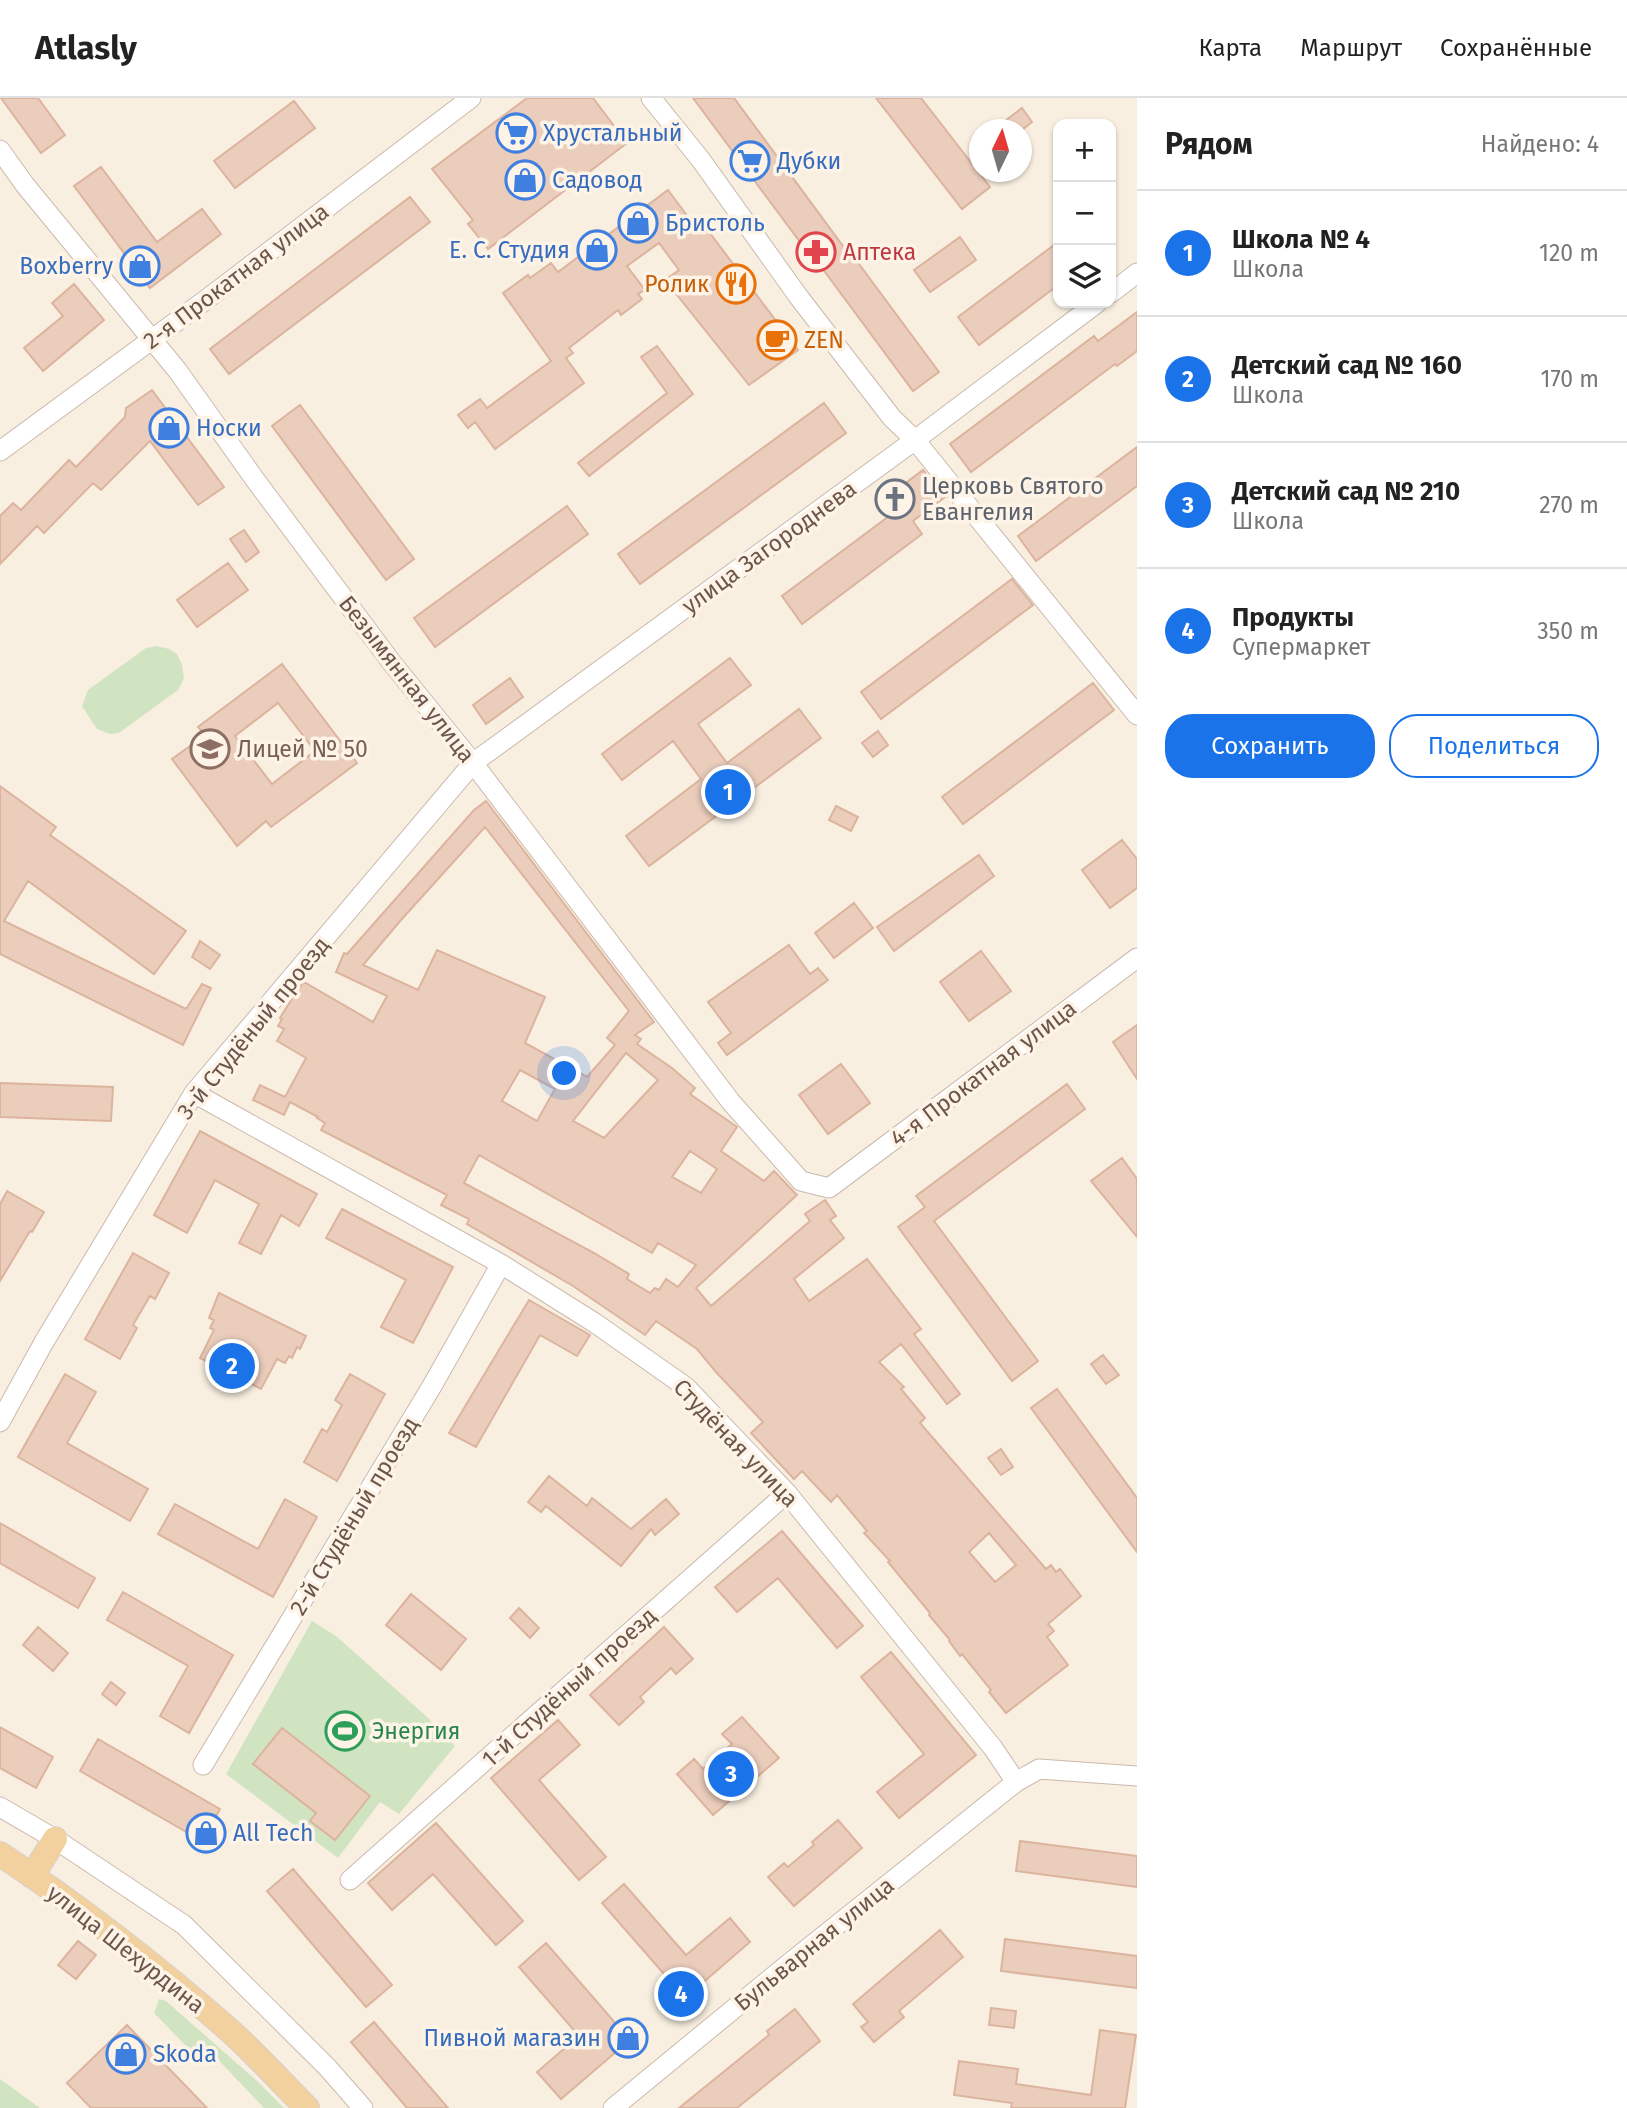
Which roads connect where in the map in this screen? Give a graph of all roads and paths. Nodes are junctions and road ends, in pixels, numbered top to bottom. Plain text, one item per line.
1 (471, 98) edge
2 (651, 98) edge
3 (0, 150) edge
4 (1137, 273) edge
5 (1116, 289) edge
6 (1090, 308) edge
7 (151, 340) junction
8 (915, 440) junction
9 (0, 451) edge
10 (1137, 715) edge
11 (473, 763) junction
12 (1137, 958) edge
13 (194, 1094) junction
14 (829, 1188) joint
15 (501, 1264) junction
16 (0, 1422) edge
17 (787, 1493) junction
18 (203, 1765) dead end
19 (1137, 1776) edge
20 (1016, 1782) junction
21 (0, 1807) edge
22 (55, 1839) junction
23 (0, 1854) edge
24 (32, 1875) junction
25 (350, 1880) dead end
26 (307, 2108) edge
27 (363, 2108) edge
28 (613, 2108) edge

1 - 7 street, 2-я Прокатная улица
2 - 8 street
3 - 7 street, Безымянная улица
4 - 5 street
6 - 8 street, улица Загороднева
7 - 9 street, 2-я Прокатная улица
7 - 11 street, Безымянная улица
8 - 10 street
8 - 11 street, улица Загороднева
11 - 13 street, 3-й Студёный проезд
11 - 14 street, Безымянная улица
12 - 14 street, 4-я Прокатная улица
13 - 15 street, Студёная улица
13 - 16 street, 3-й Студёный проезд
15 - 17 street, Студёная улица
15 - 18 street, 2-й Студёный проезд
17 - 20 street, Студёная улица
17 - 25 street, 1-й Студёный проезд
19 - 20 street
20 - 28 street, Бульварная улица
21 - 22 street
22 - 24 main road
22 - 27 street
23 - 24 main road, улица Шехурдина
24 - 26 main road, улица Шехурдина

